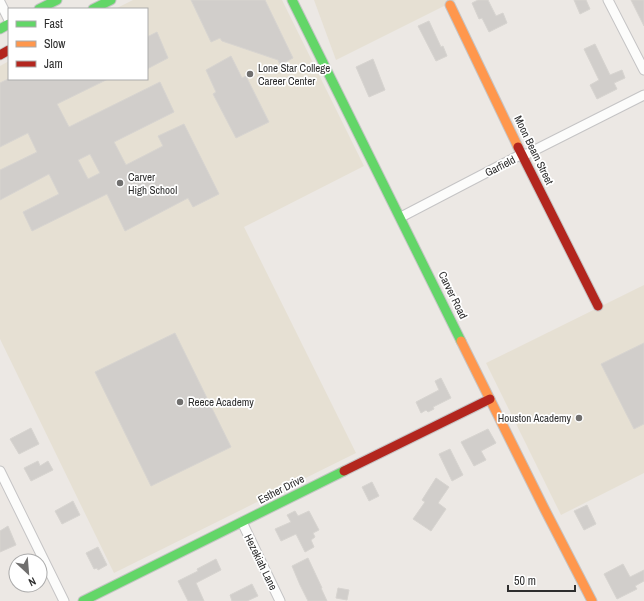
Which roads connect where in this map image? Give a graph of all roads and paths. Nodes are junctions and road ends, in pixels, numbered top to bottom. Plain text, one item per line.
1 (58, 0) edge
2 (111, 0) edge
3 (292, 0) edge
4 (608, 0) edge
5 (0, 2) edge
6 (450, 5) dead end
7 (41, 8) edge
8 (95, 8) edge
9 (8, 18) edge
10 (644, 70) edge
11 (644, 95) edge
12 (522, 154) junction
13 (401, 217) junction
14 (598, 306) dead end
15 (490, 399) junction
16 (0, 471) edge
17 (242, 522) junction
18 (64, 601) edge
19 (83, 601) edge
20 (280, 601) edge
21 (592, 601) edge

1 - 7 street
2 - 8 street
3 - 13 street, Carver Road
4 - 10 street
5 - 9 street
6 - 12 street, Moon Beam Street
11 - 12 street, Garfield
12 - 13 street, Garfield
12 - 14 street, Moon Beam Street
13 - 15 street, Carver Road
15 - 17 street, Esther Drive
15 - 21 street, Carver Road
16 - 18 street
17 - 19 street, Esther Drive
17 - 20 street, Hezekiah Lane

